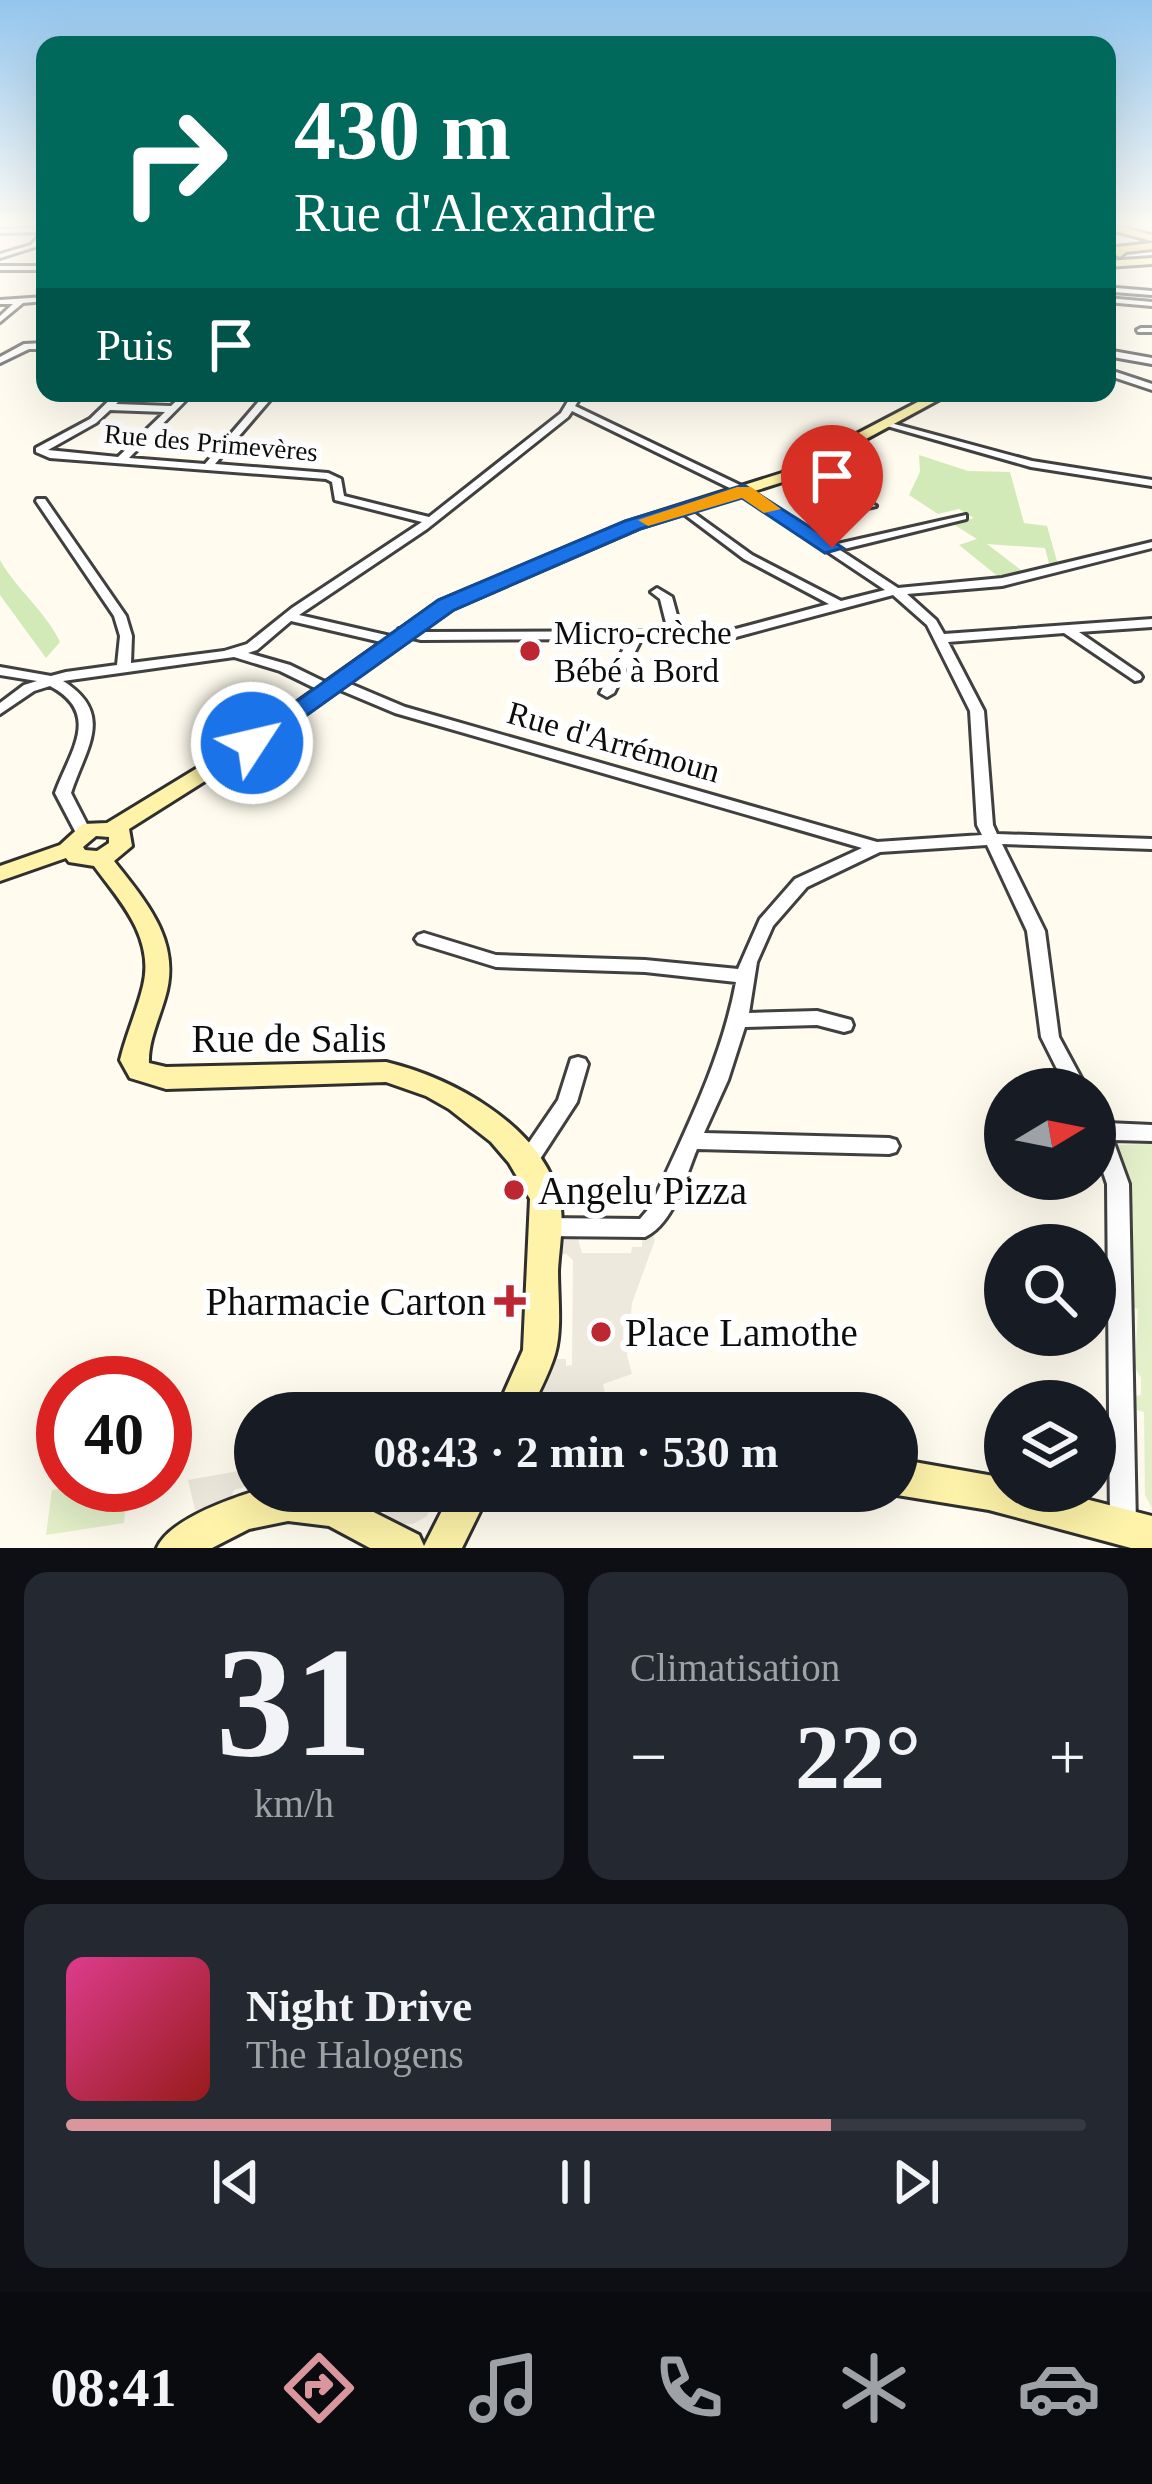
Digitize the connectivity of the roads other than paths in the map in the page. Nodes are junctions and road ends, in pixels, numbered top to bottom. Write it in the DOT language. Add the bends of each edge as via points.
graph roads {
  1 [pos="36,300"];
  2 [pos="20,301"];
  3 [pos="1116,301"];
  4 [pos="0,302"];
  5 [pos="1152,304"];
  6 [pos="0,320"];
  7 [pos="36,347"];
  8 [pos="1116,355"];
  9 [pos="0,360"];
  10 [pos="1152,361"];
  11 [pos="1116,376"];
  12 [pos="1152,388"];
  13 [pos="114,402"];
  14 [pos="179,402"];
  15 [pos="263,402"];
  16 [pos="575,402"];
  17 [pos="929,402"];
  18 [pos="109,407"];
  19 [pos="573,408"];
  20 [pos="170,409"];
  21 [pos="890,424"];
  22 [pos="122,459"];
  23 [pos="208,466"];
  24 [pos="800,470"];
  25 [pos="1152,483"];
  26 [pos="744,491"];
  27 [pos="41,501"];
  28 [pos="871,506"];
  29 [pos="684,509"];
  30 [pos="962,517"];
  31 [pos="431,521"];
  32 [pos="1152,545"];
  33 [pos="832,548"];
  34 [pos="657,592"];
  35 [pos="898,593"];
  36 [pos="841,605"];
  37 [pos="290,617"];
  38 [pos="1152,623"];
  39 [pos="1066,629"];
  40 [pos="399,636"];
  41 [pos="637,636"];
  42 [pos="676,636"];
  43 [pos="944,638"];
  44 [pos="235,653"];
  45 [pos="124,668"];
  46 [pos="0,671"];
  47 [pos="1136,676"];
  48 [pos="55,680"];
  49 [pos="333,686"];
  50 [pos="608,694"];
  51 [pos="0,710"];
  52 [pos="113,829"];
  53 [pos="990,839"];
  54 [pos="77,841"];
  55 [pos="1152,844"];
  56 [pos="877,847"];
  57 [pos="100,859"];
  58 [pos="0,874"];
  59 [pos="424,939"];
  60 [pos="744,976"];
  61 [pos="738,1020"];
  62 [pos="844,1024"];
  63 [pos="578,1064"];
  64 [pos="1066,1068"];
  65 [pos="1116,1127"];
  66 [pos="1152,1132"];
  67 [pos="690,1142"];
  68 [pos="889,1146"];
  69 [pos="533,1153"];
  70 [pos="1116,1178"];
  71 [pos="545,1227"];
  72 [pos="521,1392"];
  73 [pos="918,1480"];
  74 [pos="461,1512"];
  75 [pos="1138,1531"];
  76 [pos="176,1548"];
  77 [pos="406,1548"];
  78 [pos="442,1548"];
  1 -- 2 [label="street"];
  2 -- 4 [label="street"];
  2 -- 6 [label="street"];
  3 -- 5 [label="street"];
  7 -- 9 [label="street"];
  8 -- 10 [label="street"];
  11 -- 12 [label="street"];
  13 -- 18 [label="street"];
  14 -- 20 [label="street"];
  15 -- 23 [label="street"];
  16 -- 19 [label="street"];
  17 -- 21 [label="street"];
  18 -- 20 [label="street"];
  18 -- 22 [label="street, Rue des Primevères" via="40,450"];
  19 -- 26 [label="street"];
  19 -- 31 [label="street"];
  20 -- 22 [label="street"];
  21 -- 24 [label="street"];
  21 -- 25 [label="street" via="1021,462"];
  22 -- 23 [label="street, Rue des Primevères"];
  23 -- 31 [label="street, Rue des Primevères" via="328,476 339,498"];
  24 -- 26 [label="street"];
  24 -- 28 [label="street"];
  26 -- 29 [label="street"];
  26 -- 33 [label="street"];
  27 -- 45 [label="street" via="119,616"];
  29 -- 36 [label="street" via="748,556"];
  29 -- 40 [label="street" via="475,592"];
  30 -- 33 [label="street"];
  31 -- 37 [label="street"];
  32 -- 35 [label="street" via="1002,582"];
  33 -- 35 [label="street"];
  34 -- 42 [label="street" via="666,597"];
  35 -- 36 [label="street"];
  35 -- 43 [label="street"];
  36 -- 42 [label="street" via="732,634"];
  37 -- 40 [label="street"];
  37 -- 44 [label="street"];
  38 -- 39 [label="street"];
  39 -- 43 [label="street"];
  39 -- 47 [label="street"];
  40 -- 41 [label="street"];
  40 -- 49 [label="street"];
  41 -- 42 [label="street"];
  41 -- 50 [label="street"];
  43 -- 53 [label="street" via="976,711"];
  44 -- 45 [label="street"];
  44 -- 49 [label="street, Rue d'Arrémoun"];
  45 -- 48 [label="street"];
  46 -- 48 [label="street"];
  48 -- 51 [label="street"];
  48 -- 54 [label="street" via="71,689 86,723 63,793"];
  49 -- 52 [label="street"];
  49 -- 56 [label="street, Rue d'Arrémoun"];
  52 -- 54 [label="street"];
  52 -- 57 [label="street" via="122,846"];
  53 -- 55 [label="street"];
  53 -- 56 [label="street"];
  53 -- 64 [label="street" via="1036,931 1050,1036"];
  54 -- 57 [label="street" via="77,857"];
  54 -- 58 [label="street"];
  56 -- 60 [label="street" via="784,897"];
  57 -- 71 [label="street, Rue de Salis" via="157,948 158,978 134,1060 140,1071 166,1078 418,1078 460,1102 524,1160 544,1199"];
  59 -- 60 [label="street" via="496,961"];
  60 -- 61 [label="street"];
  61 -- 62 [label="street"];
  61 -- 67 [label="street"];
  63 -- 69 [label="street" via="567,1102"];
  65 -- 66 [label="street"];
  67 -- 68 [label="street"];
  67 -- 71 [label="street" via="645,1228"];
  70 -- 75 [label="street"];
  71 -- 72 [label="street, Rue de Salis" via="540,1351"];
  73 -- 75 [label="street"];
  74 -- 78 [label="street"];
  76 -- 77 [label="street" via="249,1510 302,1502"];
}
